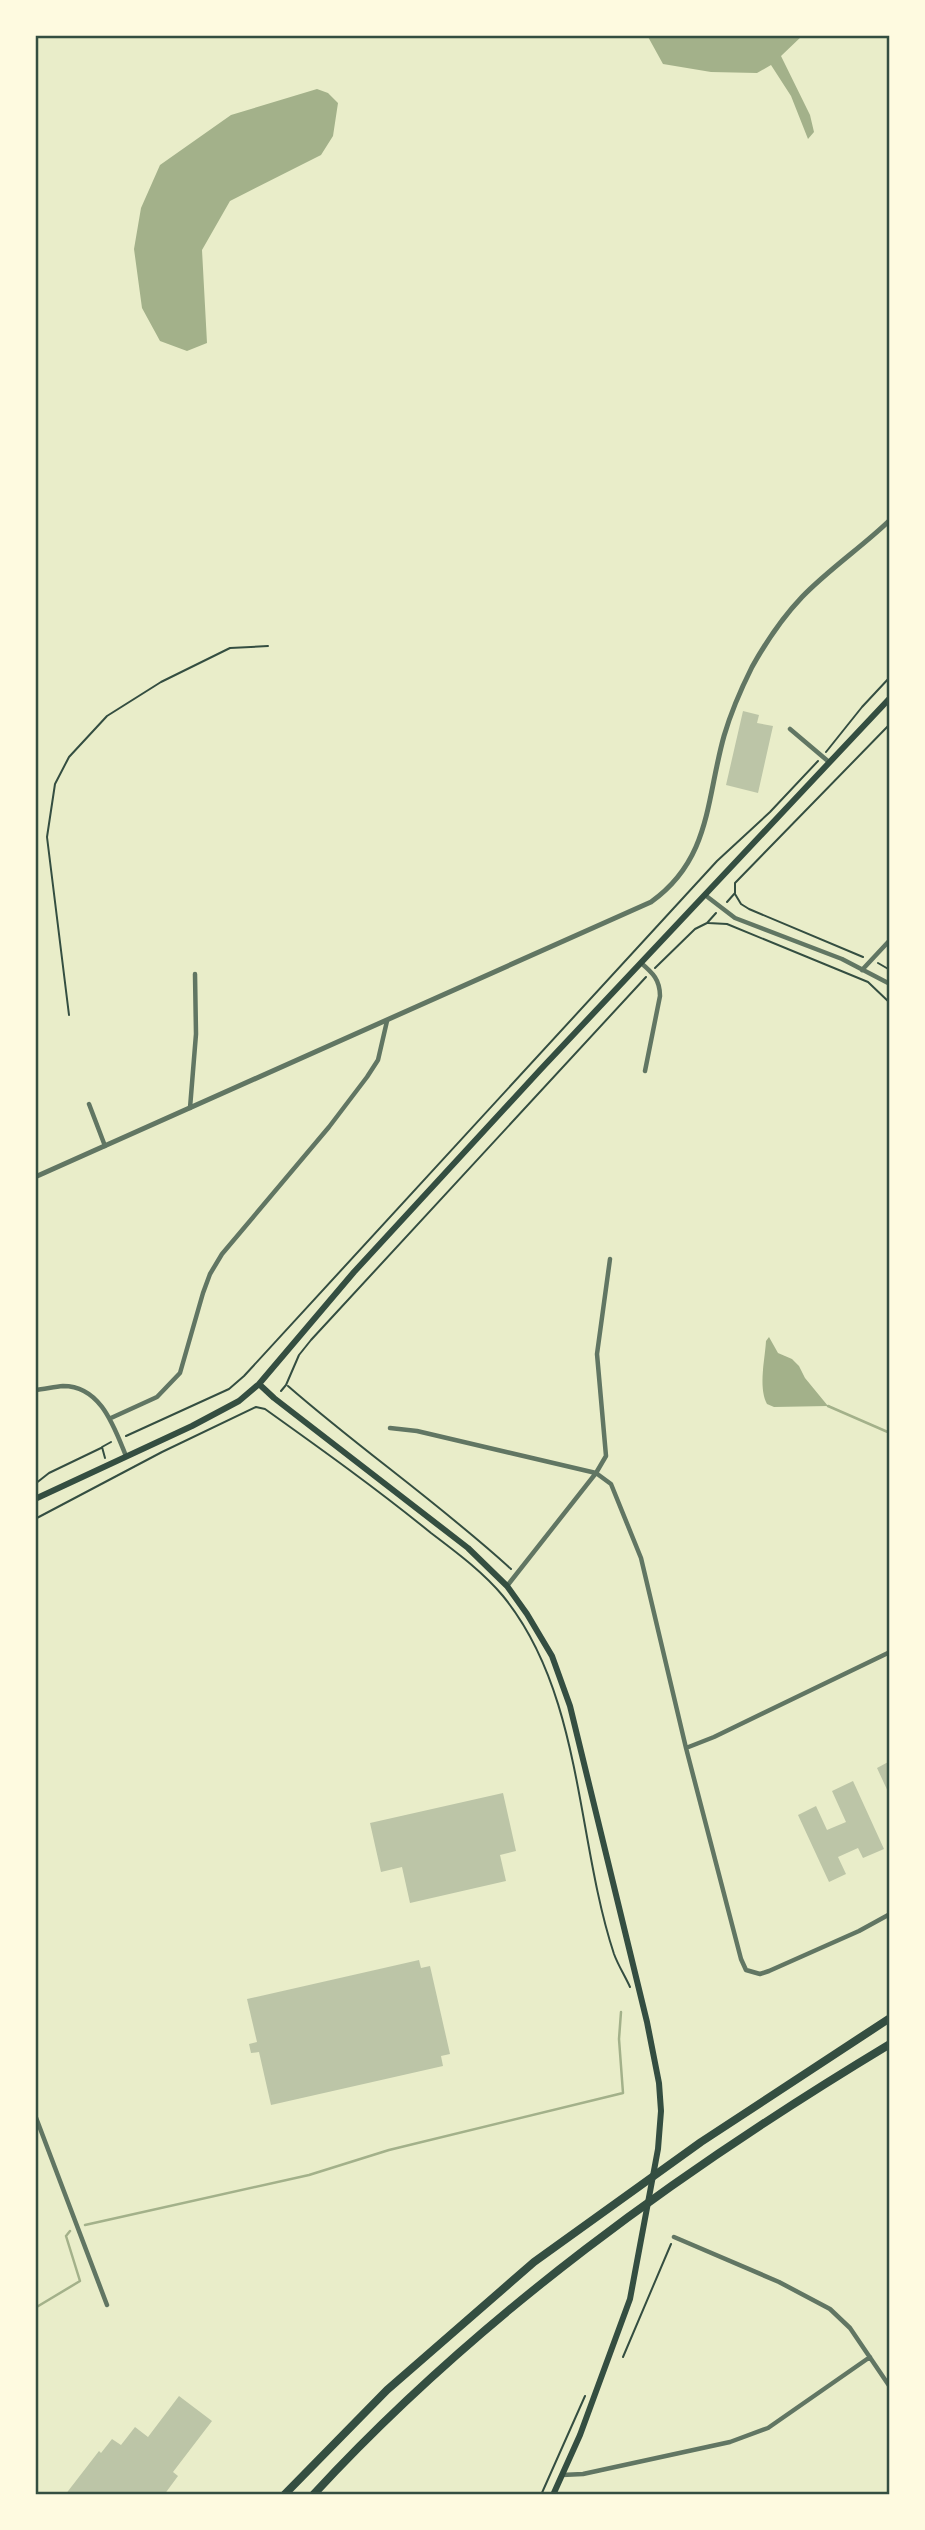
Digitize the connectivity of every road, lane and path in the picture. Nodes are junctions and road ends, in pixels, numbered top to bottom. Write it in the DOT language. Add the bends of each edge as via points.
graph roads {
  1 [pos="890,520"];
  2 [pos="268,646"];
  3 [pos="890,677"];
  4 [pos="890,698"];
  5 [pos="890,724"];
  6 [pos="790,729"];
  7 [pos="822,756"];
  8 [pos="829,763"];
  9 [pos="735,893"];
  10 [pos="705,895"];
  11 [pos="720,909"];
  12 [pos="707,923"];
  13 [pos="890,940"];
  14 [pos="872,960"];
  15 [pos="641,963"];
  16 [pos="862,970"];
  17 [pos="890,970"];
  18 [pos="651,972"];
  19 [pos="195,974"];
  20 [pos="890,985"];
  21 [pos="890,1003"];
  22 [pos="69,1015"];
  23 [pos="387,1021"];
  24 [pos="645,1071"];
  25 [pos="89,1104"];
  26 [pos="190,1108"];
  27 [pos="105,1147"];
  28 [pos="35,1177"];
  29 [pos="610,1259"];
  30 [pos="259,1384"];
  31 [pos="286,1385"];
  32 [pos="35,1390"];
  33 [pos="274,1398"];
  34 [pos="265,1409"];
  35 [pos="111,1418"];
  36 [pos="390,1428"];
  37 [pos="119,1439"];
  38 [pos="102,1447"];
  39 [pos="126,1456"];
  40 [pos="107,1465"];
  41 [pos="596,1473"];
  42 [pos="113,1479"];
  43 [pos="35,1484"];
  44 [pos="35,1499"];
  45 [pos="35,1519"];
  46 [pos="517,1574"];
  47 [pos="507,1586"];
  48 [pos="890,1652"];
  49 [pos="686,1748"];
  50 [pos="890,1913"];
  51 [pos="632,1994"];
  52 [pos="890,2018"];
  53 [pos="890,2044"];
  54 [pos="35,2115"];
  55 [pos="674,2237"];
  56 [pos="107,2305"];
  57 [pos="623,2357"];
  58 [pos="870,2357"];
  59 [pos="890,2386"];
  60 [pos="585,2396"];
  61 [pos="562,2475"];
  62 [pos="284,2495"];
  63 [pos="313,2495"];
  64 [pos="541,2495"];
  65 [pos="553,2495"];
  1 -- 23 [label="street" via="803,596 751,669 732,710 692,856 666,891 651,902"];
  2 -- 22 [label="path" via="230,648 161,682 107,716 69,757 55,784 47,837"];
  3 -- 7 [label="path"];
  4 -- 8 [label="main road"];
  5 -- 9 [label="path" via="735,883"];
  6 -- 7 [label="street"];
  7 -- 8 [label="street"];
  7 -- 37 [label="path" via="717,861 244,1376 229,1389"];
  8 -- 10 [label="main road"];
  9 -- 11 [label="path"];
  9 -- 14 [label="path" via="749,909"];
  10 -- 11 [label="street"];
  10 -- 15 [label="main road"];
  11 -- 12 [label="path"];
  11 -- 16 [label="street"];
  12 -- 18 [label="path"];
  12 -- 21 [label="path" via="727,924 867,982"];
  13 -- 14 [label="street"];
  14 -- 16 [label="street"];
  14 -- 17 [label="path"];
  15 -- 18 [label="street"];
  15 -- 30 [label="main road" via="354,1272"];
  16 -- 20 [label="street"];
  18 -- 24 [label="street" via="660,986 660,996"];
  18 -- 31 [label="path" via="311,1340"];
  19 -- 26 [label="street"];
  23 -- 26 [label="street"];
  23 -- 35 [label="street" via="378,1060 367,1077 210,1274 180,1373 157,1396"];
  25 -- 27 [label="street"];
  26 -- 27 [label="street"];
  27 -- 28 [label="street"];
  29 -- 41 [label="street" via="597,1354 606,1456"];
  30 -- 33 [label="main road"];
  30 -- 39 [label="main road" via="239,1401"];
  31 -- 33 [label="path"];
  31 -- 46 [label="path"];
  32 -- 35 [label="street" via="79,1389"];
  33 -- 34 [label="path"];
  33 -- 47 [label="main road" via="468,1548"];
  34 -- 42 [label="path" via="256,1406"];
  34 -- 51 [label="path" via="448,1546 502,1595 515,1613 546,1672 560,1717 614,1955"];
  35 -- 37 [label="street"];
  36 -- 41 [label="street"];
  37 -- 38 [label="path"];
  37 -- 39 [label="street"];
  38 -- 40 [label="path"];
  38 -- 43 [label="path"];
  39 -- 40 [label="main road"];
  40 -- 42 [label="path"];
  40 -- 44 [label="main road"];
  41 -- 46 [label="street"];
  41 -- 49 [label="street" via="611,1484 641,1558"];
  42 -- 45 [label="path"];
  46 -- 47 [label="street"];
  47 -- 61 [label="main road" via="552,1656 569,1706 652,2045 661,2112 630,2299"];
  48 -- 49 [label="street"];
  49 -- 50 [label="street" via="746,1970 769,1971"];
  52 -- 62 [label="highway" via="711,2135 534,2262 387,2390"];
  53 -- 63 [label="highway" via="792,2103 548,2279 412,2395"];
  54 -- 56 [label="street"];
  55 -- 57 [label="path"];
  55 -- 58 [label="street" via="830,2309"];
  58 -- 59 [label="street"];
  58 -- 61 [label="street" via="751,2435"];
  60 -- 64 [label="path"];
  61 -- 65 [label="main road"];
}
